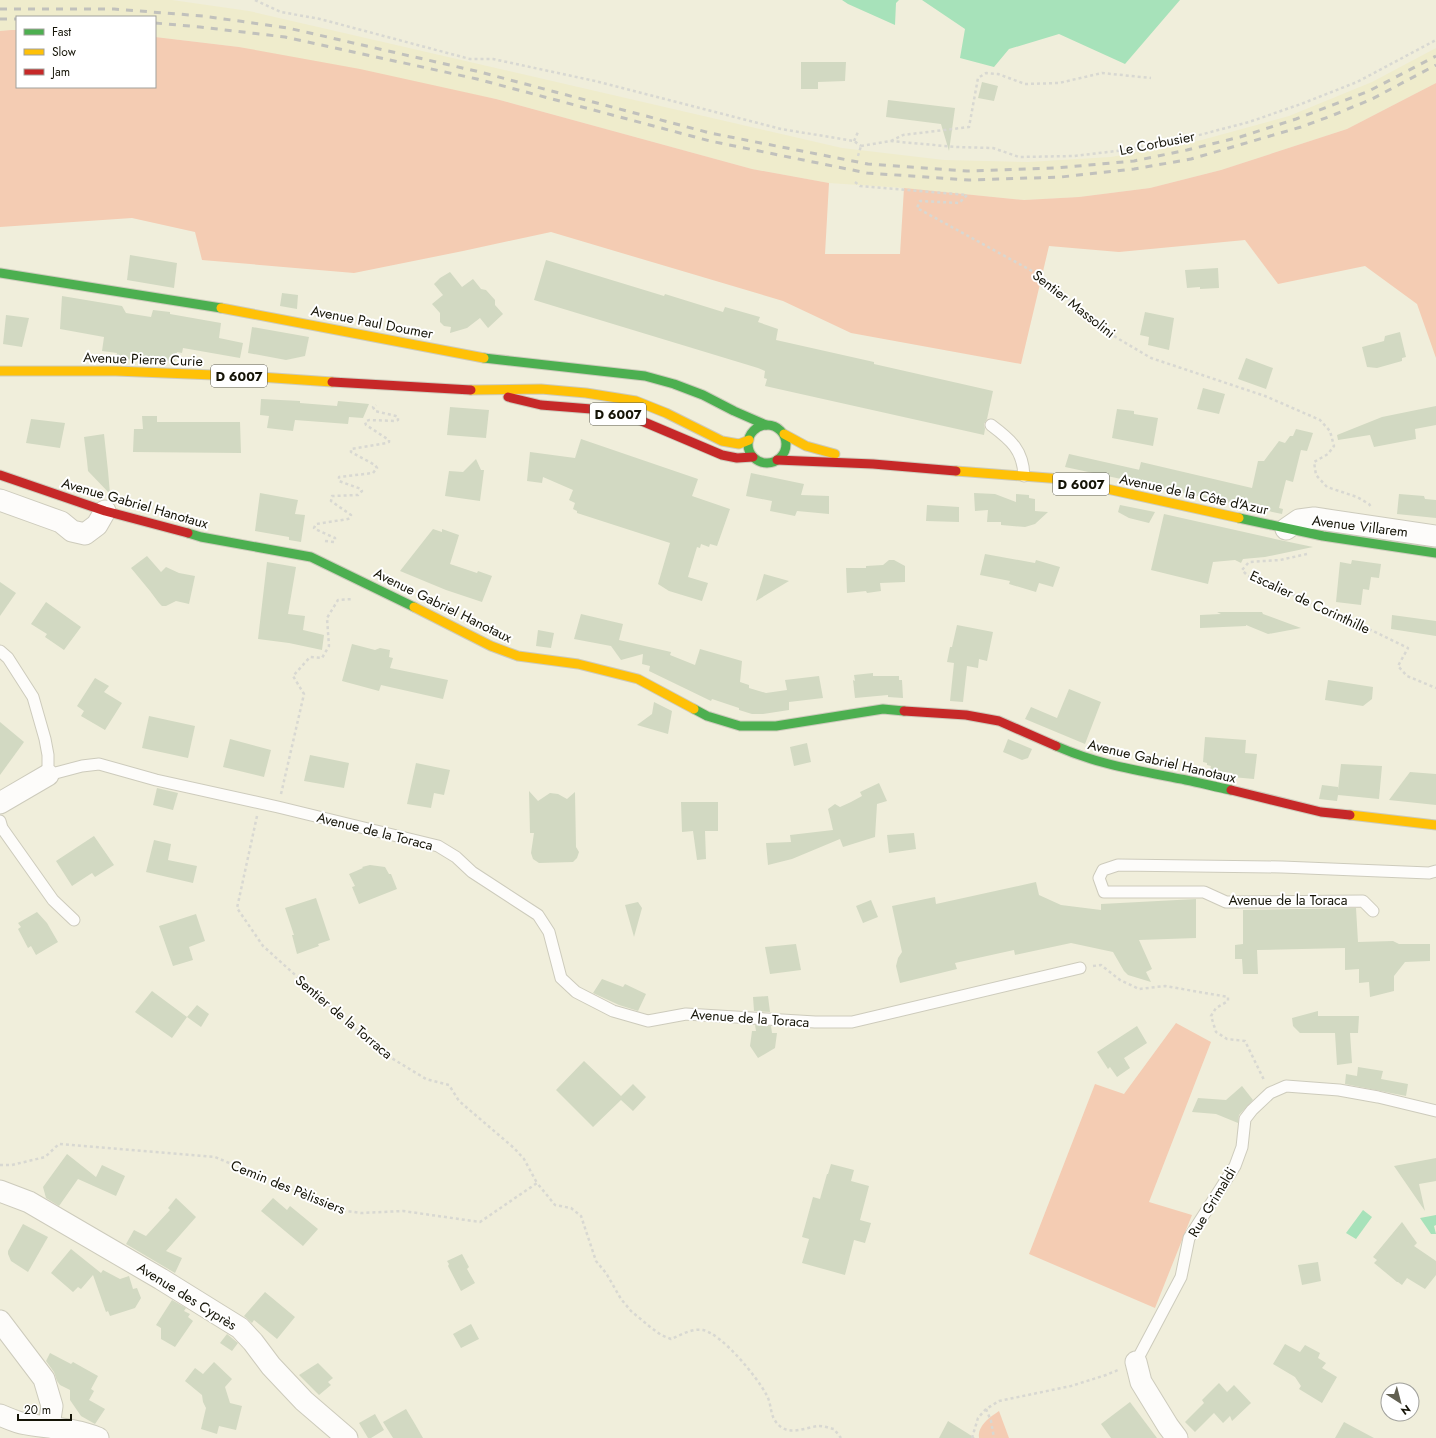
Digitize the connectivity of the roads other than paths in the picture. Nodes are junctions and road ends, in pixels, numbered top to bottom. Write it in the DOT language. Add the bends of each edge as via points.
graph roads {
  1 [pos="0,273"];
  2 [pos="0,371"];
  3 [pos="477,390"];
  4 [pos="734,411"];
  5 [pos="766,425"];
  6 [pos="991,425"];
  7 [pos="784,434"];
  8 [pos="750,437"];
  9 [pos="753,457"];
  10 [pos="776,460"];
  11 [pos="873,464"];
  12 [pos="0,475"];
  13 [pos="1024,476"];
  14 [pos="0,500"];
  15 [pos="105,511"];
  16 [pos="1286,529"];
  17 [pos="1436,536"];
  18 [pos="1436,553"];
  19 [pos="0,651"];
  20 [pos="48,775"];
  21 [pos="0,803"];
  22 [pos="0,821"];
  23 [pos="1436,825"];
  24 [pos="1436,870"];
  25 [pos="1373,911"];
  26 [pos="74,920"];
  27 [pos="1080,968"];
  28 [pos="1436,1111"];
  29 [pos="0,1191"];
  30 [pos="0,1321"];
  31 [pos="1136,1362"];
  32 [pos="0,1415"];
  33 [pos="49,1426"];
  34 [pos="98,1438"];
  35 [pos="347,1438"];
  36 [pos="1178,1438"];
  1 -- 4 [label="main road, Avenue Paul Doumer" via="241,310 485,358 645,376 703,395"];
  2 -- 3 [label="main road, Avenue Pierre Curie / D 6007" via="124,371"];
  3 -- 8 [label="main road, Avenue Pierre Curie / D 6007" via="541,389 636,401 722,441 739,444"];
  3 -- 9 [label="main road, Avenue Pierre Curie / D 6007" via="541,405 604,410 637,419 722,455 737,458"];
  4 -- 5 [label="main road, Avenue Paul Doumer"];
  4 -- 8 [label="main road, Avenue Paul Doumer"];
  5 -- 7 [label="main road" via="776,427"];
  5 -- 8 [label="main road" via="760,426"];
  6 -- 13 [label="lane" via="1004,435 1019,453"];
  7 -- 10 [label="main road" via="785,452"];
  7 -- 11 [label="main road, Avenue de la Côte d'Azur / D 6007" via="806,446"];
  8 -- 9 [label="main road" via="748,446"];
  9 -- 10 [label="main road" via="771,463"];
  10 -- 11 [label="main road, Avenue de la Côte d'Azur / D 6007"];
  11 -- 13 [label="main road, Avenue de la Côte d'Azur / D 6007"];
  12 -- 15 [label="main road, Avenue Gabriel Hanotaux"];
  13 -- 16 [label="main road, Avenue de la Côte d'Azur / D 6007" via="1062,480"];
  14 -- 15 [label="street" via="61,522 72,531 85,534 97,525"];
  15 -- 23 [label="main road, Avenue Gabriel Hanotaux" via="201,537 311,557 491,646 518,656 578,664 638,679 707,716 740,726 776,726 883,709 966,715 999,721 1072,753 1114,766 1188,780 1321,812"];
  16 -- 17 [label="street, Avenue Villarem" via="1299,520 1314,518"];
  16 -- 18 [label="main road, Avenue de la Côte d'Azur / D 6007"];
  19 -- 20 [label="lane" via="8,658 33,697 45,739"];
  20 -- 21 [label="street, Avenue de la Toraca"];
  20 -- 27 [label="lane, Avenue de la Toraca" via="99,764 156,780 438,846 456,857 472,872 538,915 549,932 561,978 576,992 613,1011 648,1021 686,1014 852,1022"];
  22 -- 26 [label="lane" via="2,828 53,900"];
  24 -- 25 [label="lane, Avenue de la Toraca" via="1429,873 1282,867 1118,865 1103,870 1100,878 1104,892 1204,892 1226,902 1363,901"];
  28 -- 31 [label="lane, Rue Grimaldi" via="1339,1090 1286,1086 1270,1093 1245,1119 1242,1147 1235,1166 1189,1238 1181,1277"];
  29 -- 35 [label="street, Avenue des Cyprès" via="29,1202 240,1328 270,1366 304,1401"];
  30 -- 33 [label="street" via="44,1379 52,1406"];
  31 -- 36 [label="street" via="1141,1382"];
  32 -- 33 [label="street" via="20,1422"];
  33 -- 34 [label="street"];
}
